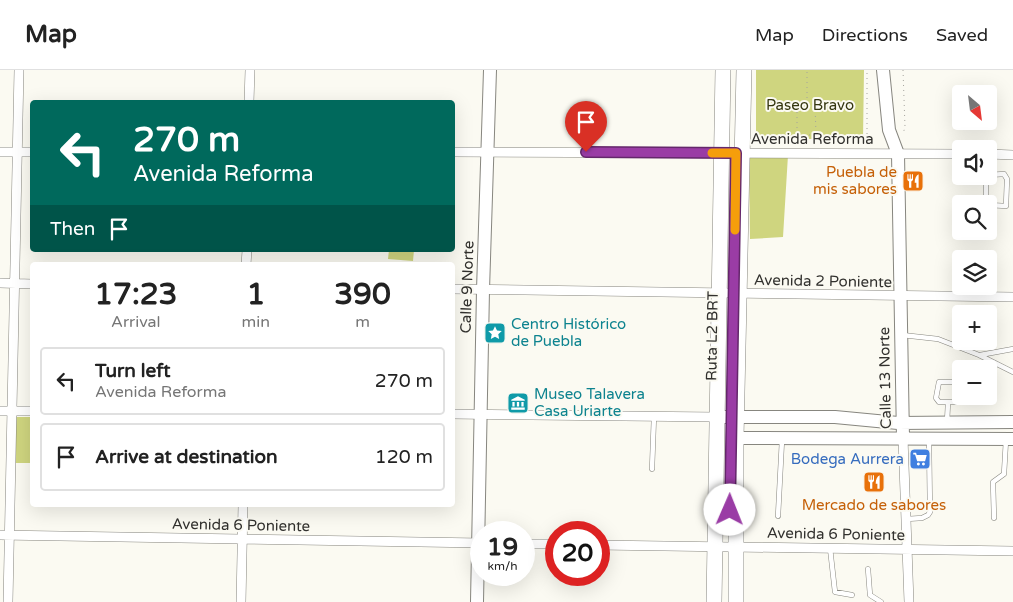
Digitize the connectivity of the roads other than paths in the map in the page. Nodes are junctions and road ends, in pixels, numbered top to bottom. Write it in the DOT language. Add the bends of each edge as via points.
graph roads {
  1 [pos="19,70"];
  2 [pos="250,70"];
  3 [pos="490,70"];
  4 [pos="724,70"];
  5 [pos="744,70"];
  6 [pos="883,70"];
  7 [pos="249,100"];
  8 [pos="0,152"];
  9 [pos="18,152"];
  10 [pos="30,152"];
  11 [pos="455,152"];
  12 [pos="488,152"];
  13 [pos="732,153"];
  14 [pos="898,154"];
  15 [pos="952,154"];
  16 [pos="997,154"];
  17 [pos="1013,155"];
  18 [pos="997,175"];
  19 [pos="997,205"];
  20 [pos="735,209"];
  21 [pos="0,283"];
  22 [pos="15,284"];
  23 [pos="30,284"];
  24 [pos="455,289"];
  25 [pos="483,290"];
  26 [pos="728,293"];
  27 [pos="900,295"];
  28 [pos="1013,297"];
  29 [pos="725,313"];
  30 [pos="900,335"];
  31 [pos="1013,349"];
  32 [pos="979,355"];
  33 [pos="1013,372"];
  34 [pos="952,382"];
  35 [pos="948,403"];
  36 [pos="952,403"];
  37 [pos="0,411"];
  38 [pos="13,411"];
  39 [pos="30,411"];
  40 [pos="455,414"];
  41 [pos="480,414"];
  42 [pos="654,416"];
  43 [pos="727,417"];
  44 [pos="805,417"];
  45 [pos="902,422"];
  46 [pos="948,422"];
  47 [pos="1013,422"];
  48 [pos="736,438"];
  49 [pos="782,438"];
  50 [pos="903,438"];
  51 [pos="929,439"];
  52 [pos="1009,439"];
  53 [pos="652,469"];
  54 [pos="243,507"];
  55 [pos="730,507"];
  56 [pos="778,516"];
  57 [pos="994,518"];
  58 [pos="906,519"];
  59 [pos="480,521"];
  60 [pos="0,535"];
  61 [pos="10,535"];
  62 [pos="242,538"];
  63 [pos="470,543"];
  64 [pos="610,545"];
  65 [pos="727,547"];
  66 [pos="830,548"];
  67 [pos="907,549"];
  68 [pos="1013,550"];
  69 [pos="868,569"];
  70 [pos="478,586"];
  71 [pos="852,595"];
  72 [pos="8,602"];
  73 [pos="241,602"];
  74 [pos="477,602"];
  75 [pos="714,602"];
  76 [pos="718,602"];
  77 [pos="736,602"];
  78 [pos="881,602"];
  79 [pos="909,602"];
  1 -- 9 [label="street"];
  2 -- 7 [label="street"];
  3 -- 12 [label="main road, Calle 9 Norte"];
  4 -- 13 [label="main road"];
  5 -- 13 [label="main road"];
  6 -- 14 [label="main road, Calle 13 Norte" via="889,130"];
  8 -- 9 [label="street"];
  9 -- 10 [label="street"];
  9 -- 22 [label="street"];
  11 -- 12 [label="street, Avenida Reforma"];
  12 -- 13 [label="street, Avenida Reforma"];
  12 -- 25 [label="main road, Calle 9 Norte"];
  13 -- 14 [label="street, Avenida Reforma"];
  13 -- 26 [label="main road"];
  14 -- 15 [label="street, Avenida Reforma"];
  14 -- 27 [label="main road, Calle 13 Norte"];
  16 -- 17 [label="street"];
  18 -- 19 [label="lane" via="1007,176 1007,187 1006,206"];
  20 -- 26 [label="lane, Ruta L2 BRT"];
  21 -- 22 [label="street"];
  22 -- 23 [label="street"];
  22 -- 38 [label="street"];
  24 -- 25 [label="street, Avenida 2 Poniente"];
  25 -- 26 [label="street, Avenida 2 Poniente"];
  25 -- 41 [label="main road, Calle 9 Norte"];
  26 -- 27 [label="street, Avenida 2 Poniente"];
  26 -- 43 [label="main road"];
  27 -- 28 [label="street, Avenida 2 Poniente"];
  27 -- 30 [label="main road, Calle 13 Norte"];
  29 -- 43 [label="lane, Ruta L2 BRT"];
  30 -- 32 [label="lane" via="938,338"];
  30 -- 45 [label="main road, Calle 13 Norte"];
  31 -- 32 [label="lane"];
  32 -- 33 [label="lane"];
  34 -- 35 [label="lane" via="938,384 938,401"];
  35 -- 36 [label="lane"];
  35 -- 46 [label="lane"];
  37 -- 38 [label="street"];
  38 -- 39 [label="street"];
  38 -- 61 [label="street"];
  40 -- 41 [label="street"];
  41 -- 42 [label="street"];
  41 -- 59 [label="main road, Calle 9 Norte"];
  42 -- 43 [label="street"];
  42 -- 53 [label="lane"];
  43 -- 44 [label="main road"];
  43 -- 48 [label="main road"];
  43 -- 55 [label="lane, Ruta L2 BRT"];
  43 -- 65 [label="main road"];
  44 -- 45 [label="main road"];
  44 -- 49 [label="main road" via="786,425"];
  45 -- 46 [label="main road"];
  45 -- 50 [label="main road, Calle 13 Norte"];
  46 -- 47 [label="main road"];
  48 -- 49 [label="main road"];
  48 -- 65 [label="main road"];
  49 -- 50 [label="main road"];
  49 -- 56 [label="lane"];
  50 -- 51 [label="main road"];
  50 -- 58 [label="street, Calle 13 Norte"];
  51 -- 52 [label="main road"];
  51 -- 58 [label="lane" via="930,512 922,518"];
  52 -- 57 [label="lane" via="1004,474 993,482"];
  54 -- 62 [label="street"];
  58 -- 67 [label="street, Calle 13 Norte"];
  60 -- 61 [label="street, Avenida 6 Poniente"];
  61 -- 62 [label="street, Avenida 6 Poniente"];
  61 -- 72 [label="street"];
  62 -- 63 [label="street, Avenida 6 Poniente"];
  62 -- 73 [label="street"];
  64 -- 65 [label="street, Avenida 6 Poniente"];
  65 -- 66 [label="street, Avenida 6 Poniente"];
  65 -- 75 [label="main road"];
  65 -- 76 [label="lane"];
  65 -- 77 [label="main road"];
  66 -- 67 [label="street, Avenida 6 Poniente"];
  66 -- 71 [label="lane" via="835,592"];
  67 -- 68 [label="street, Avenida 6 Poniente"];
  67 -- 79 [label="street, Calle 13 Norte"];
  69 -- 78 [label="lane" via="870,595"];
  70 -- 74 [label="main road, Calle 9 Norte"];
}
